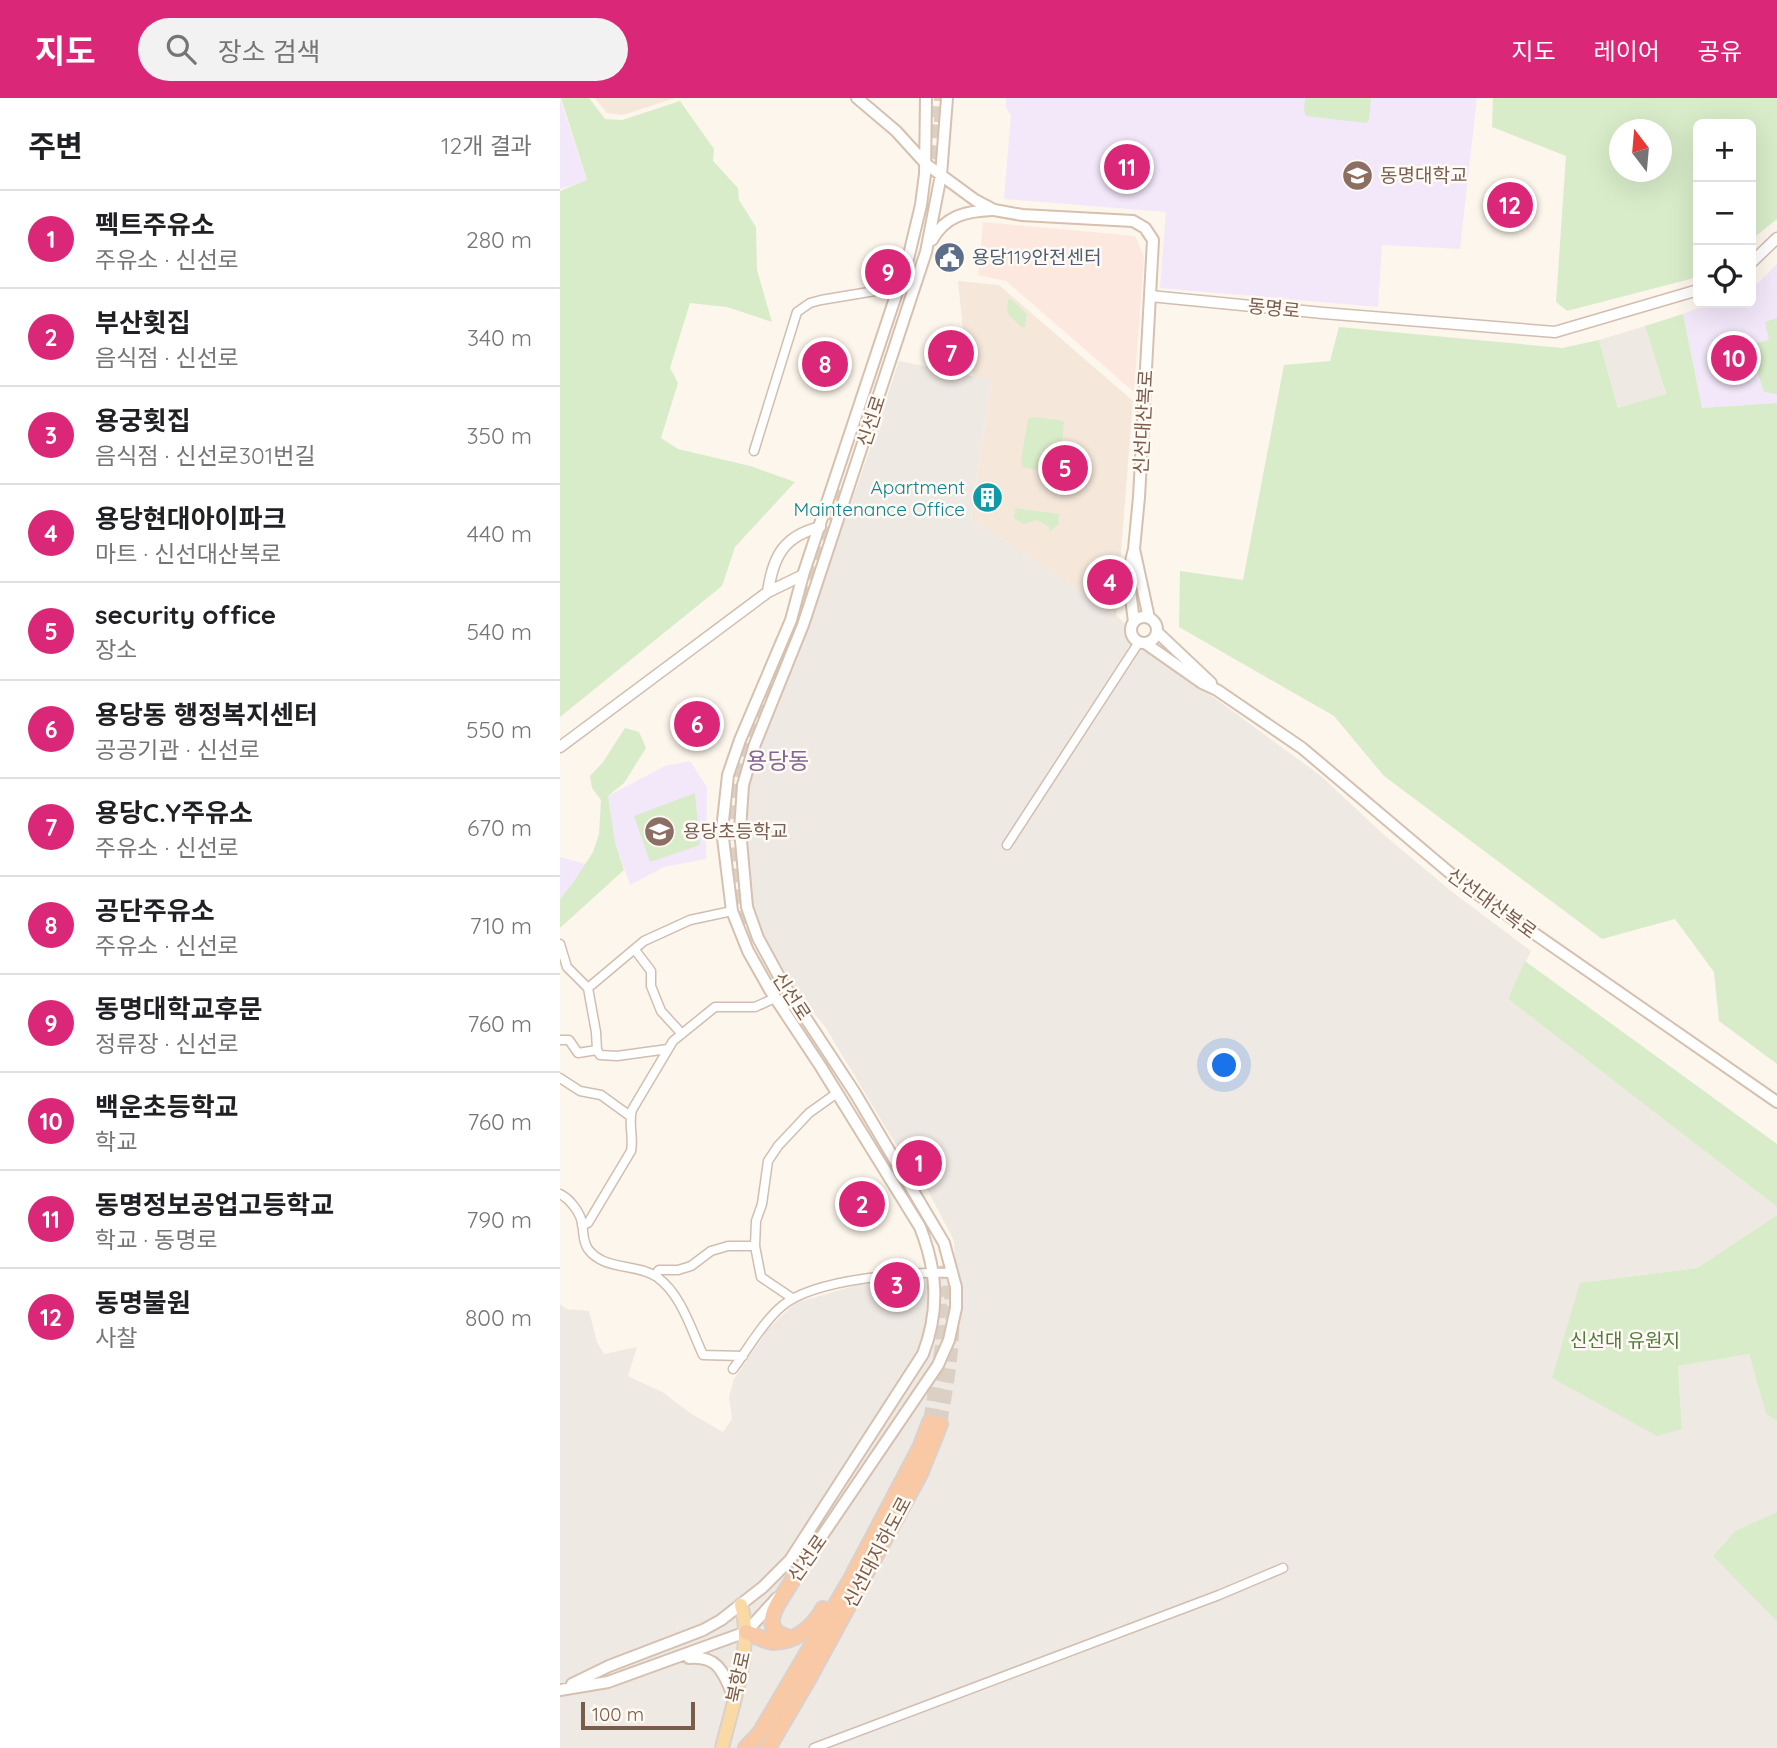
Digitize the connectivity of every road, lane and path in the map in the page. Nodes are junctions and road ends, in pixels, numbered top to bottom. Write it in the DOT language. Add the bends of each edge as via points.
graph roads {
  1 [pos="857,98"];
  2 [pos="926,98"];
  3 [pos="947,98"];
  4 [pos="926,164"];
  5 [pos="941,175"];
  6 [pos="994,210"];
  7 [pos="1777,238"];
  8 [pos="926,252"];
  9 [pos="1756,258"];
  10 [pos="899,287"];
  11 [pos="1693,291"];
  12 [pos="1150,296"];
  13 [pos="754,451"];
  14 [pos="820,527"];
  15 [pos="1134,549"];
  16 [pos="803,575"];
  17 [pos="768,592"];
  18 [pos="1149,618"];
  19 [pos="1134,622"];
  20 [pos="1157,632"];
  21 [pos="1142,642"];
  22 [pos="1217,691"];
  23 [pos="560,747"];
  24 [pos="1007,845"];
  25 [pos="732,911"];
  26 [pos="754,929"];
  27 [pos="741,935"];
  28 [pos="560,944"];
  29 [pos="635,950"];
  30 [pos="589,988"];
  31 [pos="775,998"];
  32 [pos="682,1034"];
  33 [pos="560,1040"];
  34 [pos="668,1049"];
  35 [pos="597,1050"];
  36 [pos="560,1078"];
  37 [pos="837,1093"];
  38 [pos="1777,1102"];
  39 [pos="630,1116"];
  40 [pos="560,1194"];
  41 [pos="582,1225"];
  42 [pos="755,1246"];
  43 [pos="933,1273"];
  44 [pos="953,1273"];
  45 [pos="655,1275"];
  46 [pos="792,1298"];
  47 [pos="743,1356"];
  48 [pos="733,1369"];
  49 [pos="892,1502"];
  50 [pos="1283,1568"];
  51 [pos="792,1581"];
  52 [pos="741,1605"];
  53 [pos="746,1632"];
  54 [pos="791,1638"];
  55 [pos="676,1659"];
  56 [pos="804,1674"];
  57 [pos="734,1698"];
  58 [pos="722,1748"];
  59 [pos="746,1748"];
  60 [pos="768,1748"];
  61 [pos="814,1748"];
  1 -- 4 [label="main road"];
  2 -- 4 [label="main road, 신선로"];
  3 -- 5 [label="main road, 신선로"];
  4 -- 5 [label="main road"];
  4 -- 10 [label="main road, 신선로" via="921,205"];
  5 -- 6 [label="main road"];
  5 -- 8 [label="main road, 신선로"];
  6 -- 8 [label="main road" via="955,216 936,233"];
  6 -- 12 [label="main road" via="1133,221 1153,240"];
  7 -- 9 [label="street"];
  8 -- 26 [label="main road, 신선로" via="803,625 743,785 742,858"];
  10 -- 13 [label="street" via="821,300 797,313"];
  10 -- 14 [label="main road, 신선로"];
  11 -- 12 [label="street, 동명로" via="1555,332"];
  12 -- 15 [label="main road, 신선대산복로"];
  14 -- 16 [label="main road, 신선로"];
  14 -- 17 [label="street" via="789,540 774,564"];
  15 -- 18 [label="main road, 신선대산복로"];
  15 -- 19 [label="main road, 신선대산복로" via="1128,574"];
  16 -- 17 [label="street"];
  16 -- 25 [label="main road, 신선로" via="791,620 728,775 722,830"];
  17 -- 23 [label="street"];
  18 -- 19 [label="main road"];
  18 -- 20 [label="main road, 신선대산복로"];
  19 -- 21 [label="main road, 신선대산복로" via="1132,634"];
  20 -- 21 [label="main road" via="1151,641"];
  20 -- 22 [label="main road, 신선대산복로"];
  21 -- 22 [label="main road, 신선대산복로"];
  21 -- 24 [label="street"];
  22 -- 38 [label="main road, 신선대산복로" via="1302,748 1463,884"];
  25 -- 27 [label="main road, 신선로"];
  25 -- 29 [label="street" via="690,920 644,941"];
  26 -- 27 [label="main road"];
  26 -- 44 [label="main road, 신선로" via="782,982 941,1234"];
  27 -- 31 [label="main road, 신선로"];
  28 -- 30 [label="street" via="567,967"];
  29 -- 30 [label="street"];
  29 -- 32 [label="street" via="651,971 661,1011"];
  30 -- 35 [label="street"];
  31 -- 32 [label="street" via="755,1007 715,1007"];
  31 -- 37 [label="main road, 신선로"];
  32 -- 34 [label="street"];
  33 -- 35 [label="street" via="569,1040 578,1053"];
  34 -- 35 [label="street" via="617,1056 600,1055"];
  34 -- 39 [label="street"];
  36 -- 39 [label="street" via="580,1091 601,1095"];
  37 -- 42 [label="street" via="809,1113 768,1161"];
  37 -- 43 [label="main road, 신선로" via="920,1227 932,1256"];
  39 -- 41 [label="street" via="631,1151 588,1223"];
  40 -- 41 [label="street" via="569,1198"];
  41 -- 45 [label="street" via="589,1250 603,1261"];
  42 -- 45 [label="street" via="728,1246 678,1270 659,1270"];
  42 -- 46 [label="street" via="761,1278"];
  43 -- 44 [label="street"];
  43 -- 46 [label="street" via="863,1278"];
  43 -- 52 [label="main road, 신선로" via="931,1331 923,1354 790,1560"];
  44 -- 51 [label="main road, 신선로" via="956,1308 938,1365"];
  45 -- 47 [label="street" via="674,1293 703,1355"];
  46 -- 47 [label="street"];
  47 -- 48 [label="street"];
  49 -- 54 [label="highway" via="817,1620"];
  49 -- 56 [label="highway, 신선대지하도로"];
  49 -- 56 [label="highway, 신선대지하도로" via="935,1423 920,1474"];
  50 -- 61 [label="street"];
  51 -- 53 [label="main road, 신선로"];
  51 -- 54 [label="highway" via="771,1620 779,1635"];
  52 -- 53 [label="main road, 북항로"];
  52 -- 55 [label="main road, 신선로" via="703,1630 560,1690 608,1682"];
  53 -- 54 [label="highway" via="772,1642"];
  53 -- 55 [label="main road, 신선로"];
  53 -- 57 [label="main road, 북항로"];
  55 -- 57 [label="main road" via="711,1660"];
  56 -- 59 [label="highway"];
  56 -- 60 [label="highway"];
  57 -- 58 [label="main road, 북항로"];
}
